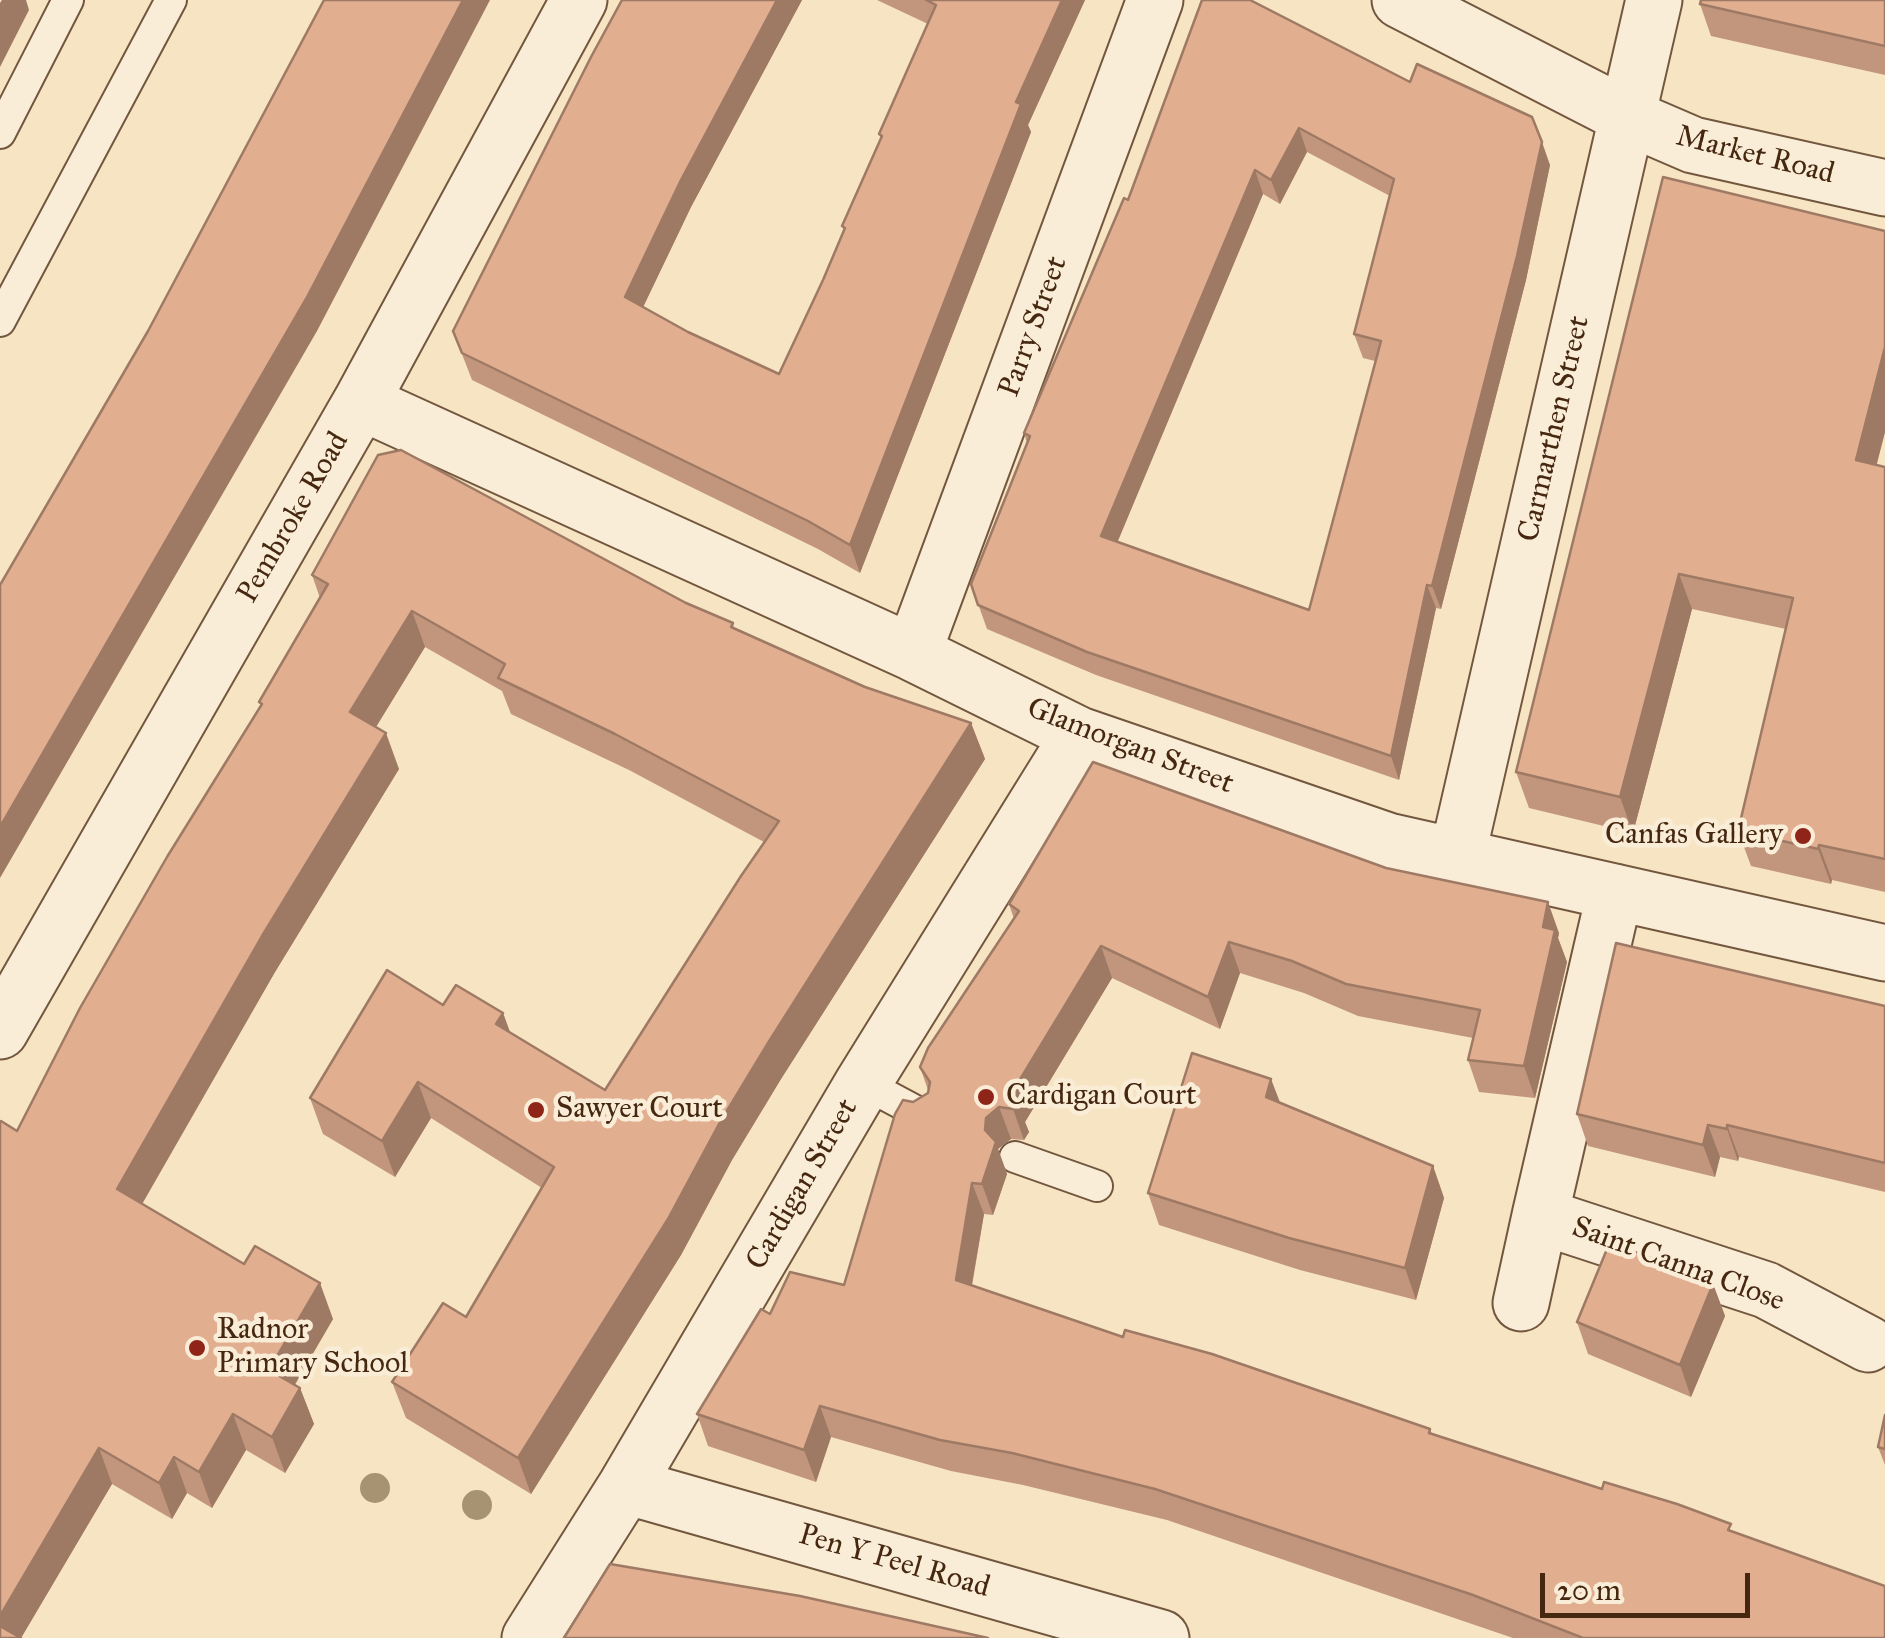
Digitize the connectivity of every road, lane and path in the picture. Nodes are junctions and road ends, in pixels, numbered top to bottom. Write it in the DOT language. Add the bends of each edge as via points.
graph roads {
  1 [pos="68,0"];
  2 [pos="171,0"];
  3 [pos="579,0"];
  4 [pos="1155,0"];
  5 [pos="1400,0"];
  6 [pos="1654,0"];
  7 [pos="1628,117"];
  8 [pos="0,133"];
  9 [pos="1885,188"];
  10 [pos="0,321"];
  11 [pos="361,402"];
  12 [pos="913,653"];
  13 [pos="1079,734"];
  14 [pos="1456,857"];
  15 [pos="1616,892"];
  16 [pos="1885,953"];
  17 [pos="0,1030"];
  18 [pos="864,1082"];
  19 [pos="923,1115"];
  20 [pos="1015,1157"];
  21 [pos="1097,1186"];
  22 [pos="1540,1216"];
  23 [pos="1521,1303"];
  24 [pos="1868,1344"];
  25 [pos="626,1486"];
  26 [pos="530,1638"];
  27 [pos="1161,1638"];
  1 -- 8 [label="lane"];
  2 -- 10 [label="lane"];
  3 -- 11 [label="street, Pembroke Road"];
  4 -- 12 [label="street, Parry Street"];
  5 -- 7 [label="street, Market Road"];
  6 -- 7 [label="street, Carmarthen Street"];
  7 -- 9 [label="street, Market Road" via="1693,146"];
  7 -- 14 [label="street, Carmarthen Street"];
  11 -- 12 [label="street, Glamorgan Street"];
  11 -- 17 [label="street, Pembroke Road"];
  12 -- 13 [label="street, Glamorgan Street"];
  13 -- 14 [label="street, Glamorgan Street" via="1388,841"];
  13 -- 18 [label="street, Cardigan Street"];
  14 -- 15 [label="street, Glamorgan Street"];
  15 -- 16 [label="street, Glamorgan Street"];
  15 -- 22 [label="street, Saint Canna Close"];
  18 -- 19 [label="lane"];
  18 -- 25 [label="street, Cardigan Street"];
  20 -- 21 [label="lane"];
  22 -- 23 [label="street, Saint Canna Close"];
  22 -- 24 [label="street, Saint Canna Close" via="1766,1290"];
  25 -- 26 [label="street, Cardigan Street"];
  25 -- 27 [label="street, Pen Y Peel Road"];
}
